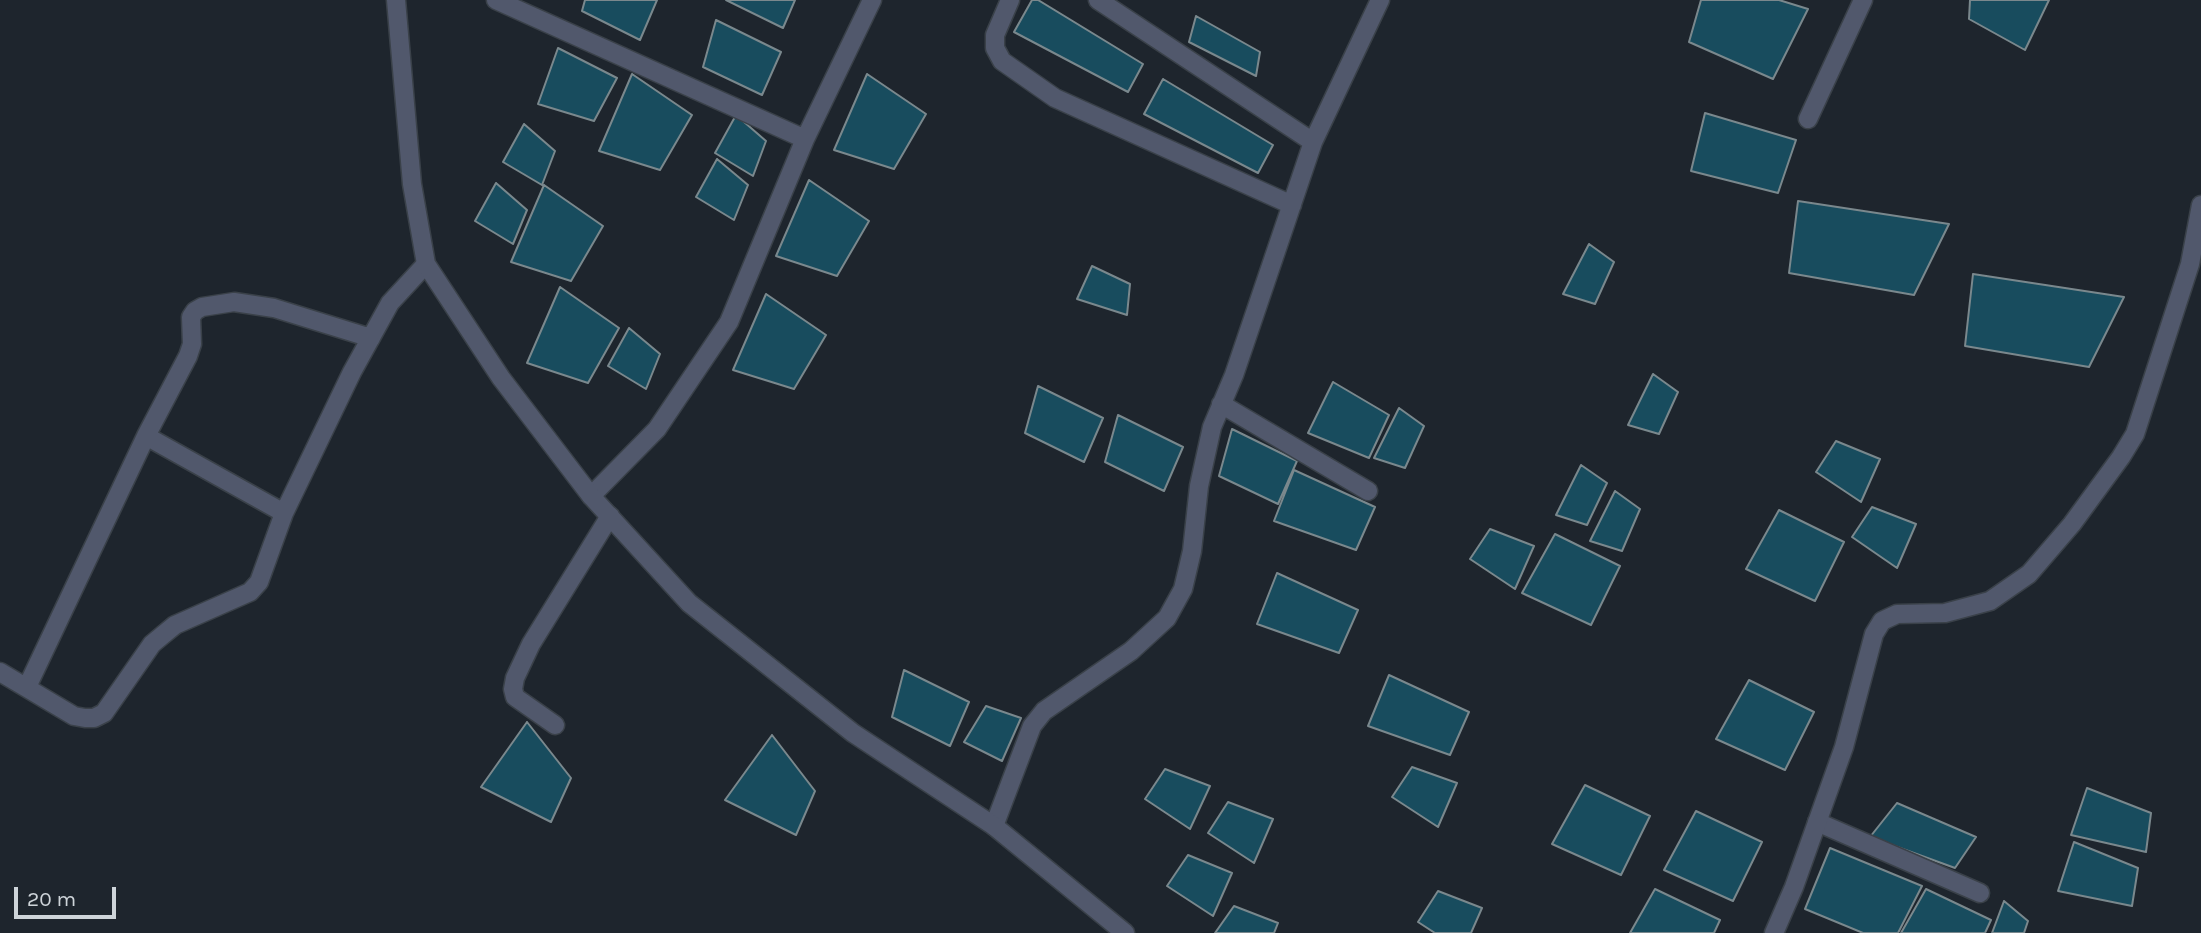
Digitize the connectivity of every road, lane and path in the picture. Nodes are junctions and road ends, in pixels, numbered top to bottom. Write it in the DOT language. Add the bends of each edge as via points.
graph roads {
  1 [pos="396,0"];
  2 [pos="496,0"];
  3 [pos="872,0"];
  4 [pos="1010,0"];
  5 [pos="1098,0"];
  6 [pos="1380,0"];
  7 [pos="1863,0"];
  8 [pos="1808,119"];
  9 [pos="805,139"];
  10 [pos="1313,142"];
  11 [pos="1292,205"];
  12 [pos="2201,205"];
  13 [pos="426,264"];
  14 [pos="371,338"];
  15 [pos="1222,404"];
  16 [pos="146,436"];
  17 [pos="1368,491"];
  18 [pos="591,496"];
  19 [pos="284,513"];
  20 [pos="610,516"];
  21 [pos="0,672"];
  22 [pos="27,687"];
  23 [pos="555,725"];
  24 [pos="1817,822"];
  25 [pos="994,827"];
  26 [pos="1980,893"];
  27 [pos="1125,933"];
  28 [pos="1774,933"];
  1 -- 13 [label="street" via="412,184"];
  2 -- 9 [label="street"];
  3 -- 9 [label="street"];
  4 -- 11 [label="street" via="995,35 1002,61 1055,98"];
  5 -- 10 [label="street"];
  6 -- 10 [label="street"];
  7 -- 8 [label="street"];
  9 -- 18 [label="street" via="729,322 657,429"];
  10 -- 11 [label="street"];
  11 -- 15 [label="street"];
  12 -- 24 [label="street" via="2190,264 2135,434 2122,457 2029,574 1990,601 1945,613 1897,614 1882,621 1874,634 1844,747"];
  13 -- 14 [label="street" via="390,303"];
  13 -- 18 [label="street" via="501,378"];
  14 -- 16 [label="street" via="274,308 234,302 202,307 191,317 188,356"];
  14 -- 19 [label="street"];
  15 -- 17 [label="street"];
  15 -- 25 [label="street" via="1199,486 1183,589 1167,618 1044,711 1032,726"];
  16 -- 19 [label="street"];
  16 -- 22 [label="street"];
  18 -- 20 [label="street"];
  19 -- 22 [label="street" via="259,582 240,598 163,634 104,713 94,718 74,716"];
  20 -- 23 [label="street" via="515,678 515,697"];
  20 -- 25 [label="street" via="689,603 853,733"];
  21 -- 22 [label="street"];
  24 -- 26 [label="street"];
  24 -- 28 [label="street"];
  25 -- 27 [label="street"];
}
